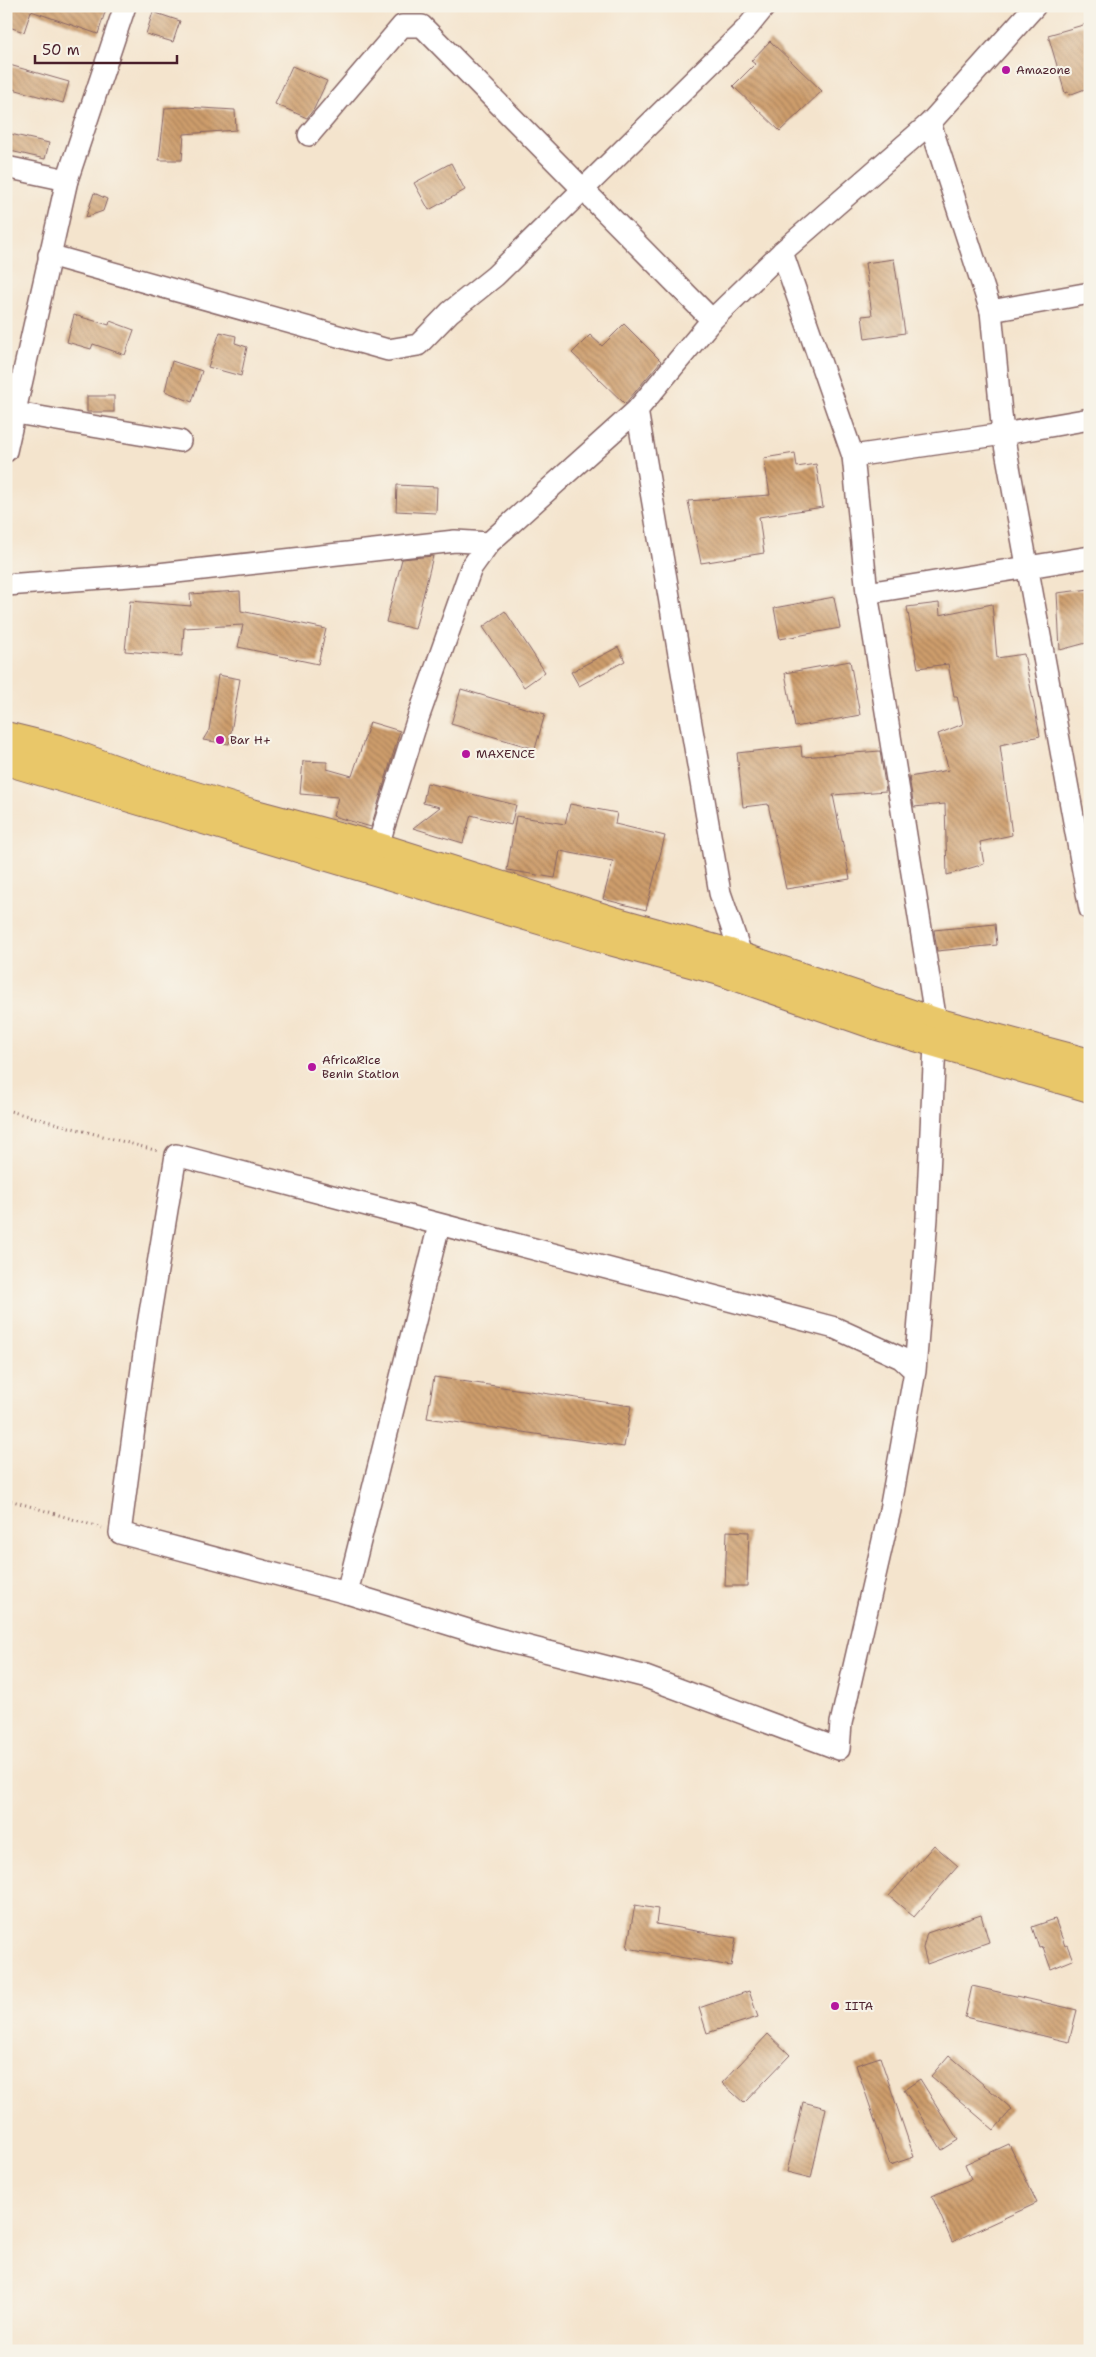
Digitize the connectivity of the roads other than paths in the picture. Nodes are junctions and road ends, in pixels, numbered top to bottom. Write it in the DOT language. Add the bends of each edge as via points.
graph roads {
  1 [pos="125,6"];
  2 [pos="766,6"];
  3 [pos="1035,6"];
  4 [pos="930,123"];
  5 [pos="309,135"];
  6 [pos="6,167"];
  7 [pos="67,180"];
  8 [pos="583,190"];
  9 [pos="782,252"];
  10 [pos="49,255"];
  11 [pos="1090,294"];
  12 [pos="991,311"];
  13 [pos="712,320"];
  14 [pos="637,410"];
  15 [pos="16,412"];
  16 [pos="1090,419"];
  17 [pos="1003,434"];
  18 [pos="180,441"];
  19 [pos="6,452"];
  20 [pos="853,456"];
  21 [pos="489,542"];
  22 [pos="1090,557"];
  23 [pos="1027,567"];
  24 [pos="6,585"];
  25 [pos="867,593"];
  26 [pos="6,736"];
  27 [pos="6,762"];
  28 [pos="374,859"];
  29 [pos="1090,910"];
  30 [pos="738,967"];
  31 [pos="936,1032"];
  32 [pos="1085,1069"];
  33 [pos="439,1225"];
  34 [pos="915,1371"];
  35 [pos="347,1594"];
  1 -- 7 [label="street"];
  2 -- 8 [label="street"];
  3 -- 4 [label="street"];
  4 -- 9 [label="street"];
  4 -- 12 [label="street"];
  5 -- 8 [label="street" via="402,26 422,26"];
  6 -- 7 [label="street"];
  7 -- 10 [label="street"];
  8 -- 10 [label="street" via="418,345 388,350"];
  8 -- 13 [label="street"];
  9 -- 13 [label="street"];
  9 -- 20 [label="street"];
  10 -- 15 [label="street"];
  11 -- 12 [label="street"];
  12 -- 17 [label="street"];
  13 -- 14 [label="street"];
  14 -- 21 [label="street"];
  14 -- 30 [label="street" via="720,893"];
  15 -- 18 [label="street"];
  15 -- 19 [label="street"];
  16 -- 17 [label="street"];
  17 -- 20 [label="street"];
  17 -- 23 [label="street"];
  20 -- 25 [label="street"];
  21 -- 24 [label="street" via="455,541 158,574"];
  21 -- 28 [label="street" via="471,568 417,721"];
  22 -- 23 [label="street"];
  23 -- 25 [label="street"];
  23 -- 29 [label="street"];
  25 -- 31 [label="street"];
  26 -- 28 [label="main road" via="59,749 153,783 248,812"];
  27 -- 28 [label="main road"];
  28 -- 30 [label="main road" via="614,922"];
  30 -- 31 [label="main road"];
  31 -- 32 [label="main road"];
  31 -- 34 [label="street" via="927,1218"];
  33 -- 34 [label="street" via="835,1328 901,1358"];
  33 -- 35 [label="street"];
  33 -- 35 [label="street" via="176,1156 147,1331 120,1533"];
  34 -- 35 [label="street" via="890,1510 841,1723 839,1749 643,1676 494,1638"];
}
